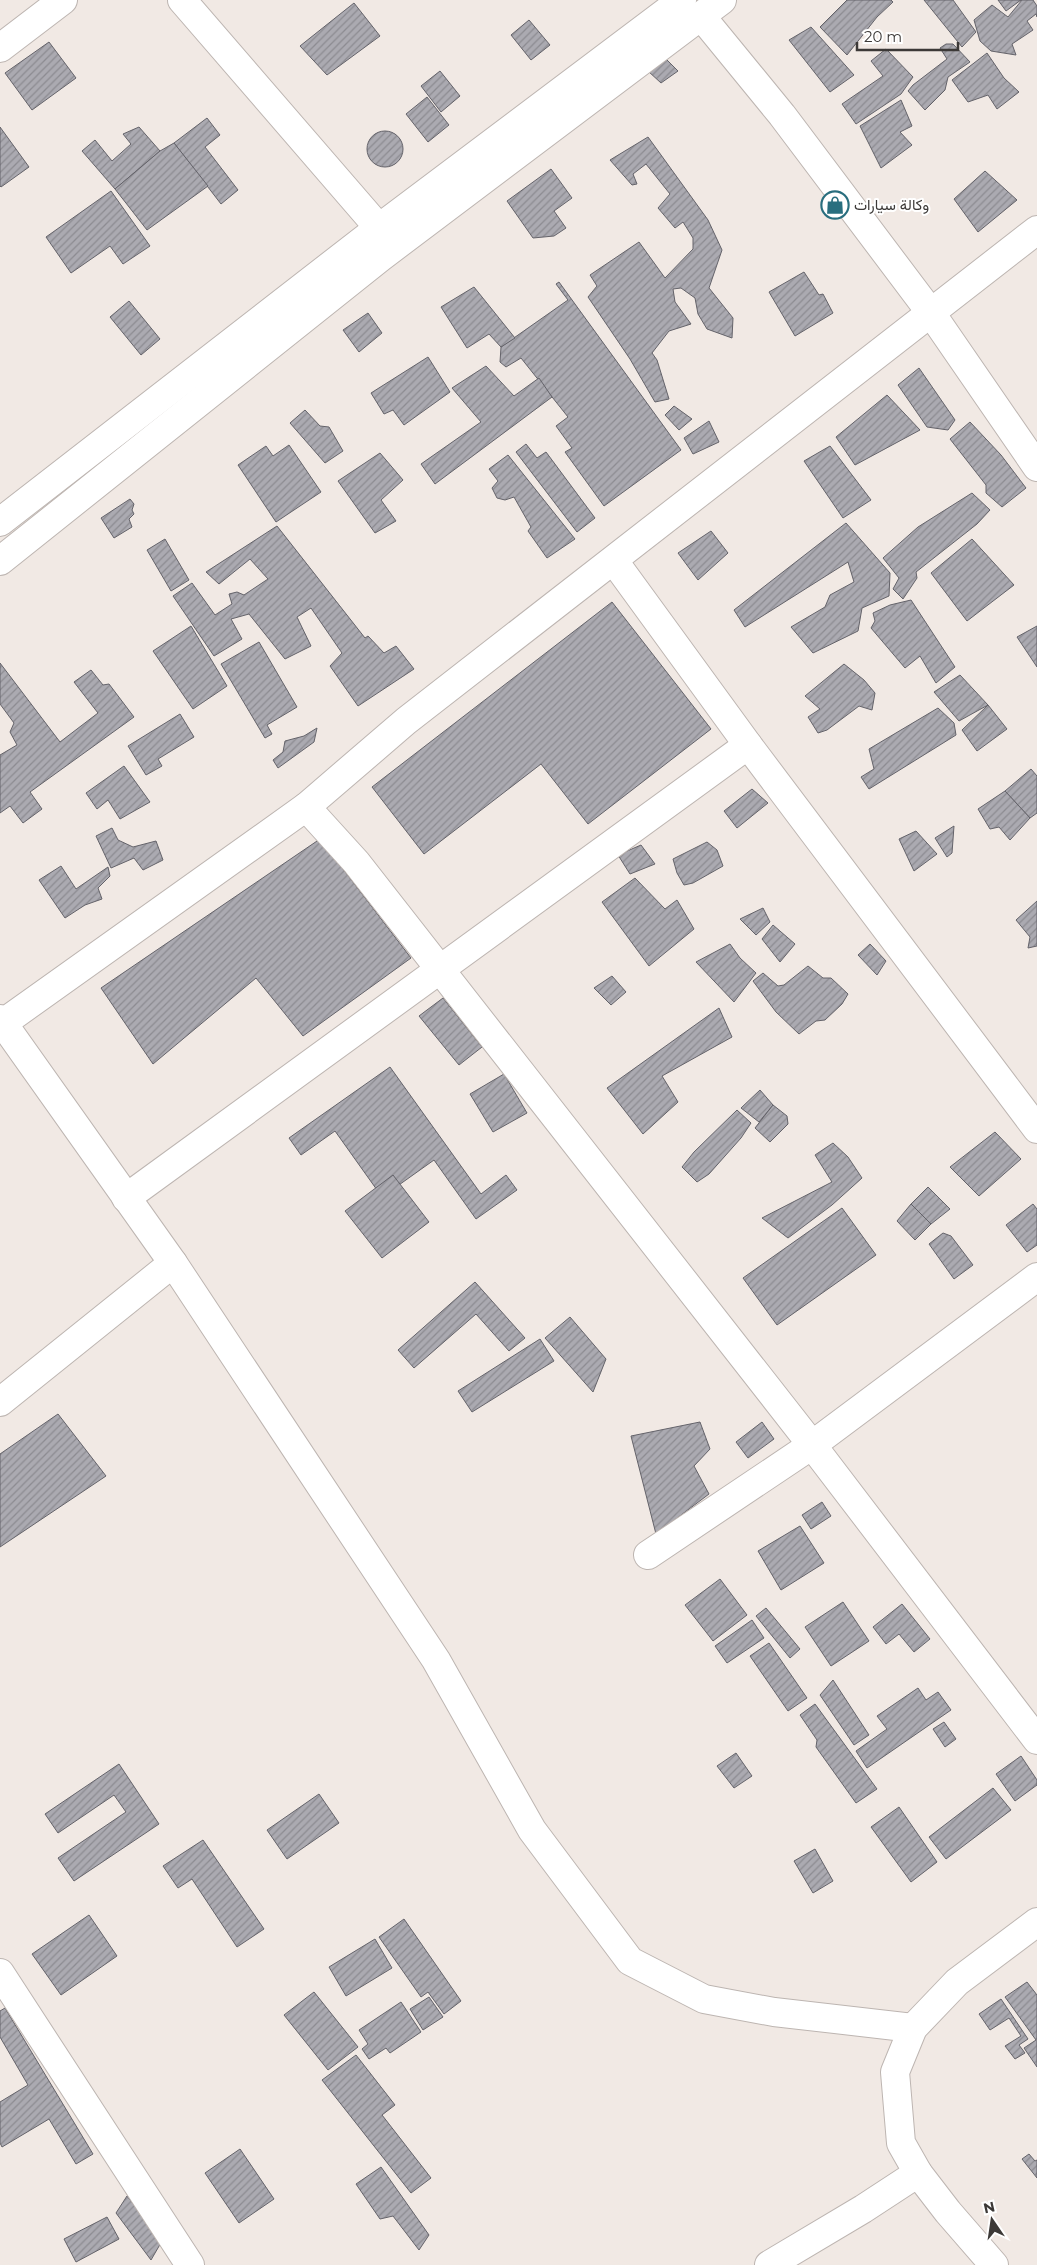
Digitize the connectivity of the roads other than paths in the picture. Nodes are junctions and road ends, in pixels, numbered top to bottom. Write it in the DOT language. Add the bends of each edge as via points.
graph roads {
  1 [pos="63,0"];
  2 [pos="182,0"];
  3 [pos="722,0"];
  4 [pos="692,8"];
  5 [pos="0,48"];
  6 [pos="379,228"];
  7 [pos="1037,230"];
  8 [pos="931,313"];
  9 [pos="1037,467"];
  10 [pos="0,522"];
  11 [pos="0,561"];
  12 [pos="614,561"];
  13 [pos="748,745"];
  14 [pos="306,807"];
  15 [pos="439,969"];
  16 [pos="2,1021"];
  17 [pos="1037,1128"];
  18 [pos="126,1198"];
  19 [pos="173,1263"];
  20 [pos="1037,1277"];
  21 [pos="0,1402"];
  22 [pos="812,1446"];
  23 [pos="648,1555"];
  24 [pos="1037,1740"];
  25 [pos="1037,1922"];
  26 [pos="0,1973"];
  27 [pos="913,2028"];
  28 [pos="918,2173"];
  29 [pos="190,2265"];
  30 [pos="769,2265"];
  31 [pos="994,2265"];
  1 -- 5 [label="street"];
  2 -- 6 [label="street"];
  3 -- 4 [label="street"];
  4 -- 6 [label="street"];
  4 -- 8 [label="street" via="782,115"];
  4 -- 11 [label="street"];
  6 -- 10 [label="street"];
  7 -- 8 [label="street"];
  8 -- 9 [label="street"];
  8 -- 12 [label="street"];
  12 -- 13 [label="street"];
  12 -- 14 [label="street" via="414,715"];
  13 -- 15 [label="street"];
  13 -- 17 [label="street"];
  14 -- 15 [label="street" via="356,862"];
  14 -- 16 [label="street"];
  15 -- 18 [label="street"];
  15 -- 22 [label="street"];
  16 -- 18 [label="street"];
  18 -- 19 [label="street"];
  19 -- 21 [label="street"];
  19 -- 27 [label="street" via="436,1660 532,1830 630,1961 704,1998 774,2012"];
  20 -- 22 [label="street"];
  22 -- 23 [label="street"];
  22 -- 24 [label="street"];
  25 -- 27 [label="street" via="957,1982"];
  26 -- 29 [label="street"];
  27 -- 28 [label="street" via="895,2072 901,2143"];
  28 -- 30 [label="street"];
  28 -- 31 [label="street"];
}
